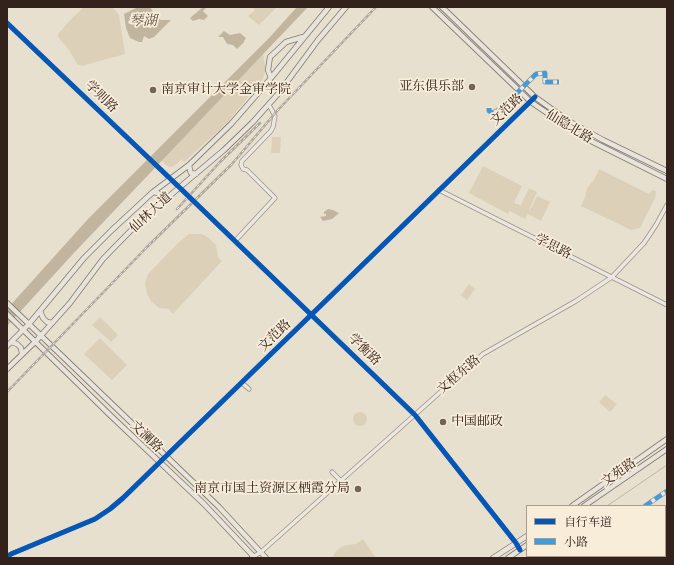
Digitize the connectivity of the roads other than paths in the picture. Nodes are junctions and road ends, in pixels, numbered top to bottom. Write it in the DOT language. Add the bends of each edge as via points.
graph roads {
  1 [pos="329,7"];
  2 [pos="346,7"];
  3 [pos="432,7"];
  4 [pos="442,7"];
  5 [pos="7,23"];
  6 [pos="303,37"];
  7 [pos="271,78"];
  8 [pos="559,82"];
  9 [pos="535,97"];
  10 [pos="531,102"];
  11 [pos="269,104"];
  12 [pos="489,108"];
  13 [pos="189,165"];
  14 [pos="667,171"];
  15 [pos="196,174"];
  16 [pos="170,179"];
  17 [pos="667,179"];
  18 [pos="179,187"];
  19 [pos="439,190"];
  20 [pos="153,192"];
  21 [pos="162,202"];
  22 [pos="667,205"];
  23 [pos="235,241"];
  24 [pos="612,277"];
  25 [pos="7,303"];
  26 [pos="667,305"];
  27 [pos="40,311"];
  28 [pos="7,314"];
  29 [pos="312,315"];
  30 [pos="52,323"];
  31 [pos="29,324"];
  32 [pos="24,330"];
  33 [pos="41,335"];
  34 [pos="36,341"];
  35 [pos="11,342"];
  36 [pos="7,346"];
  37 [pos="22,354"];
  38 [pos="7,369"];
  39 [pos="242,383"];
  40 [pos="249,390"];
  41 [pos="415,415"];
  42 [pos="667,439"];
  43 [pos="667,449"];
  44 [pos="167,457"];
  45 [pos="160,463"];
  46 [pos="332,472"];
  47 [pos="340,480"];
  48 [pos="667,491"];
  49 [pos="573,505"];
  50 [pos="585,505"];
  51 [pos="647,505"];
  52 [pos="526,537"];
  53 [pos="516,543"];
  54 [pos="526,546"];
  55 [pos="520,550"];
  56 [pos="261,552"];
  57 [pos="7,557"];
  58 [pos="253,558"];
  59 [pos="266,558"];
  60 [pos="493,558"];
  61 [pos="508,558"];
  1 -- 6 [label="main road, 仙林大道"];
  2 -- 11 [label="main road, 仙林大道"];
  3 -- 10 [label="main road, 仙隐北路"];
  4 -- 9 [label="main road, 仙隐北路"];
  5 -- 16 [label="street, 学则路"];
  6 -- 7 [label="main road, 仙林大道"];
  6 -- 7 [label="main road" via="286,42 270,57 268,70"];
  7 -- 13 [label="main road, 仙林大道" via="231,124"];
  8 -- 12 [label="street, bridge" via="545,82 545,73 536,74 502,108 493,113"];
  9 -- 10 [label="street, 文范路"];
  9 -- 14 [label="main road, 仙隐北路" via="567,120"];
  10 -- 17 [label="main road, 仙隐北路" via="581,136"];
  10 -- 19 [label="street, 文范路"];
  11 -- 15 [label="main road, 仙林大道" via="224,150"];
  11 -- 23 [label="street" via="274,116 273,127 241,165 275,198"];
  13 -- 15 [label="main road" via="191,173"];
  13 -- 16 [label="main road, 仙林大道"];
  15 -- 18 [label="main road, 仙林大道"];
  16 -- 18 [label="street, 学则路"];
  16 -- 20 [label="main road, 仙林大道"];
  18 -- 21 [label="main road, 仙林大道"];
  18 -- 23 [label="street, 学衡路"];
  19 -- 24 [label="street, 学思路"];
  19 -- 29 [label="street, 文范路"];
  20 -- 21 [label="main road" via="161,196"];
  20 -- 27 [label="main road, 仙林大道" via="84,258"];
  21 -- 30 [label="main road, 仙林大道" via="103,260"];
  22 -- 24 [label="street, 文枢东路" via="644,243"];
  23 -- 29 [label="street, 学衡路"];
  24 -- 26 [label="street, 学思路"];
  24 -- 41 [label="street, 文枢东路" via="576,301 483,354"];
  25 -- 31 [label="main road, 文澜路"];
  27 -- 30 [label="main road" via="43,318"];
  27 -- 31 [label="main road, 仙林大道"];
  28 -- 32 [label="main road, 文澜路"];
  29 -- 39 [label="street, 文范路"];
  29 -- 41 [label="street, 学衡路"];
  30 -- 33 [label="main road, 仙林大道"];
  31 -- 32 [label="main road, 仙林大道"];
  31 -- 33 [label="main road, 文澜路"];
  32 -- 34 [label="main road, 文澜路"];
  32 -- 35 [label="main road, 仙林大道"];
  33 -- 34 [label="main road, 仙林大道"];
  33 -- 44 [label="main road, 文澜路"];
  34 -- 37 [label="main road, 仙林大道"];
  34 -- 45 [label="main road, 文澜路"];
  35 -- 36 [label="main road, 仙林大道"];
  35 -- 37 [label="main road" via="21,348"];
  37 -- 38 [label="main road, 仙林大道"];
  39 -- 40 [label="street"];
  39 -- 44 [label="street, 文范路"];
  41 -- 47 [label="street, 文枢东路"];
  41 -- 53 [label="street, 学衡路"];
  42 -- 49 [label="main road, 文苑路"];
  43 -- 50 [label="main road, 文苑路"];
  44 -- 45 [label="street, 文范路"];
  44 -- 56 [label="main road, 文澜路" via="219,506"];
  45 -- 57 [label="street, 文范路" via="123,498 95,519"];
  45 -- 58 [label="main road, 文澜路" via="204,504"];
  46 -- 47 [label="street"];
  47 -- 56 [label="street, 文枢东路"];
  48 -- 51 [label="street"];
  52 -- 53 [label="main road"];
  53 -- 55 [label="street, 学衡路"];
  53 -- 60 [label="main road"];
  54 -- 55 [label="main road"];
  55 -- 61 [label="main road"];
  56 -- 58 [label="street, 文枢东路"];
  56 -- 59 [label="main road, 文澜路"];
}
